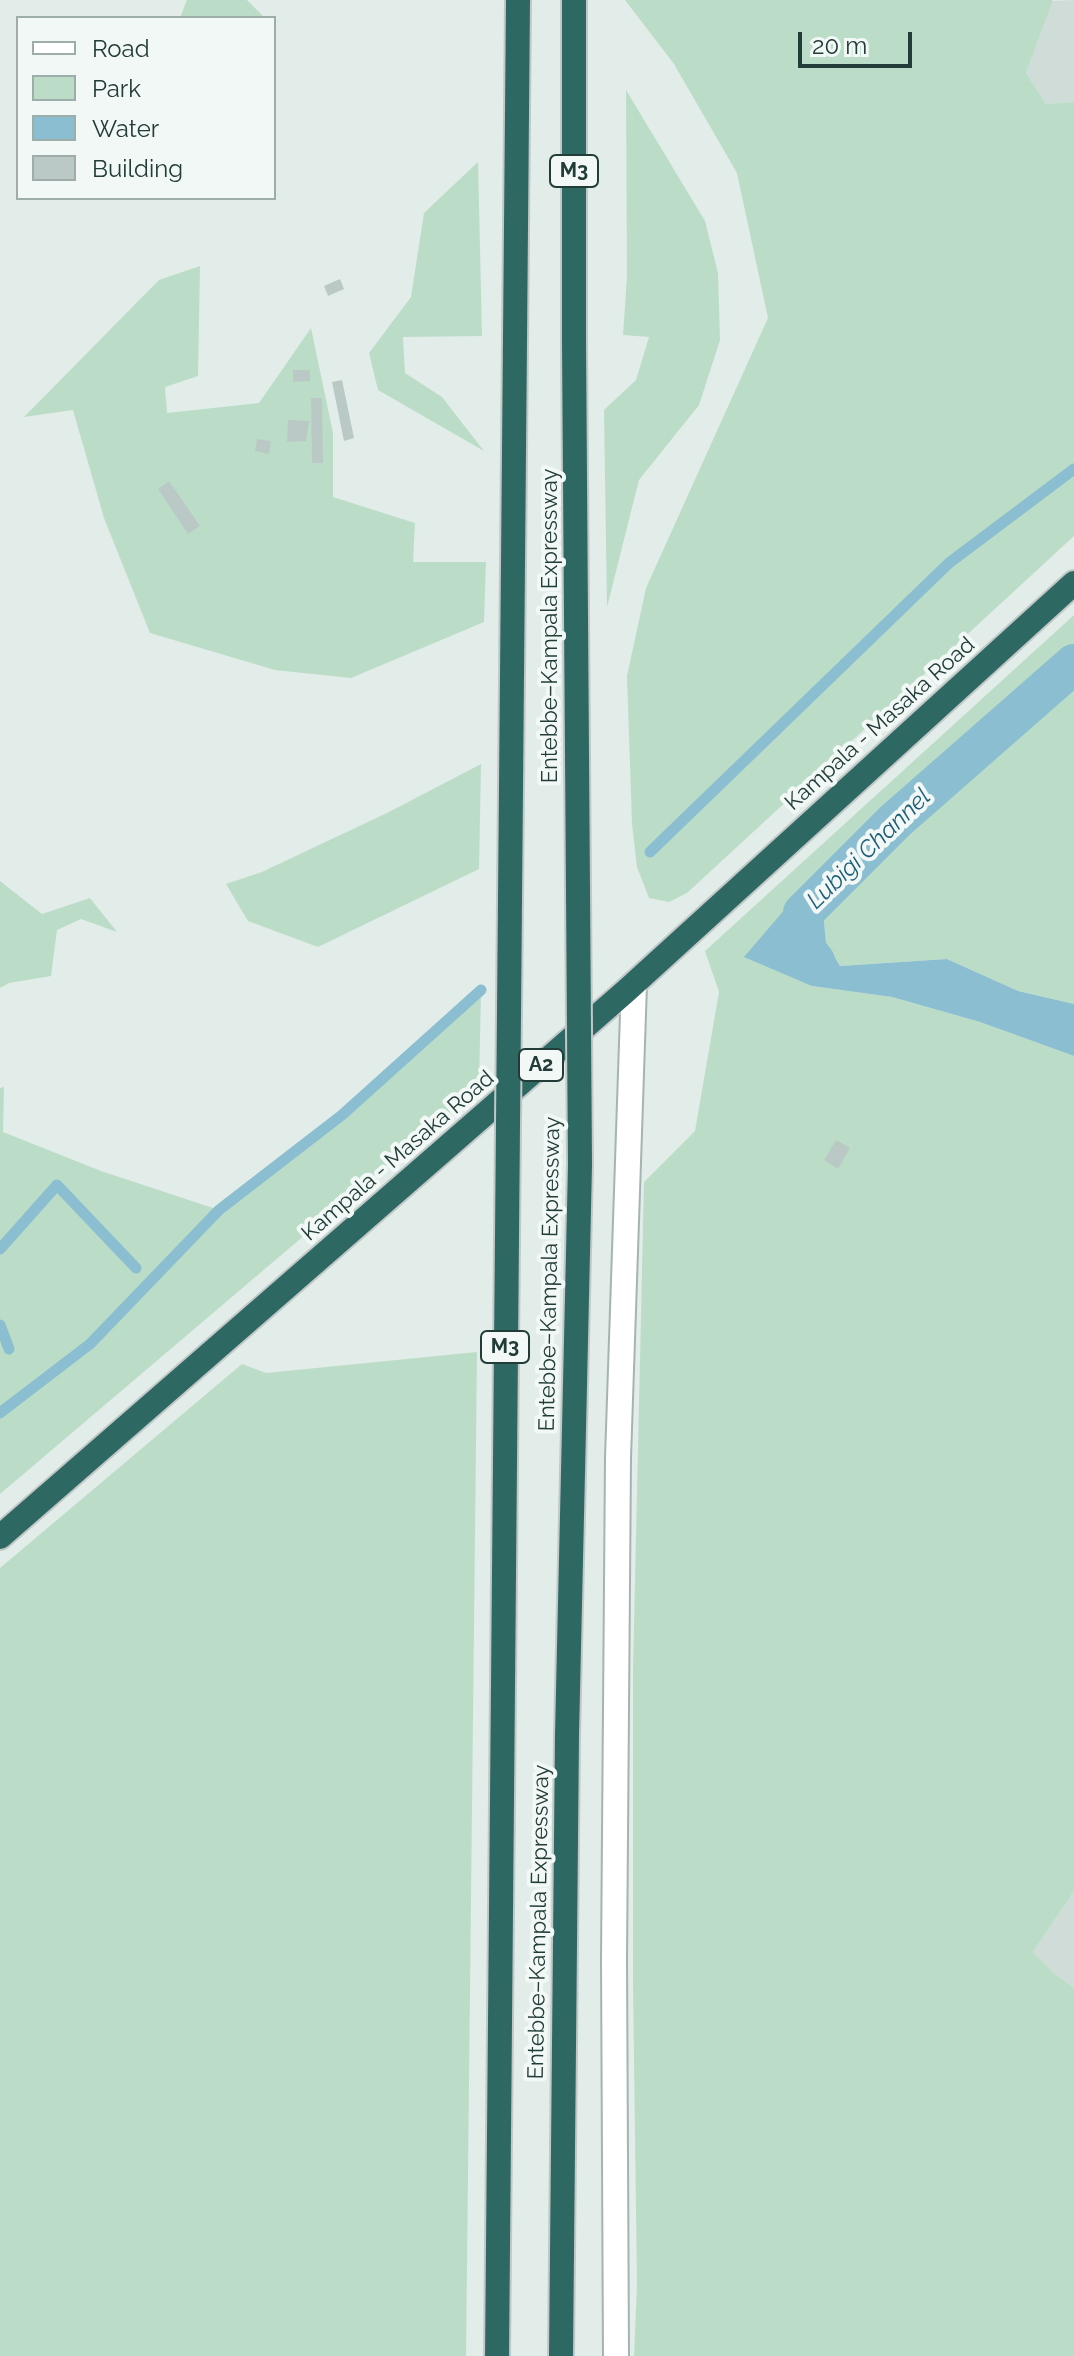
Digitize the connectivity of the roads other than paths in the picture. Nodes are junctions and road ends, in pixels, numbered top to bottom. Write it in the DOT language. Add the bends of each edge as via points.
graph roads {
  1 [pos="518,0"];
  2 [pos="574,0"];
  3 [pos="1074,583"];
  4 [pos="634,984"];
  5 [pos="0,1537"];
  6 [pos="497,2356"];
  7 [pos="561,2356"];
  8 [pos="616,2356"];
  1 -- 6 [label="highway, Entebbe–Kampala Expressway / M3, bridge"];
  2 -- 7 [label="highway, Entebbe–Kampala Expressway / M3, bridge" via="580,1165"];
  3 -- 4 [label="highway, Kampala - Masaka Road / A2"];
  4 -- 5 [label="highway, Kampala - Masaka Road / A2"];
  4 -- 8 [label="street" via="618,1458"];
}
